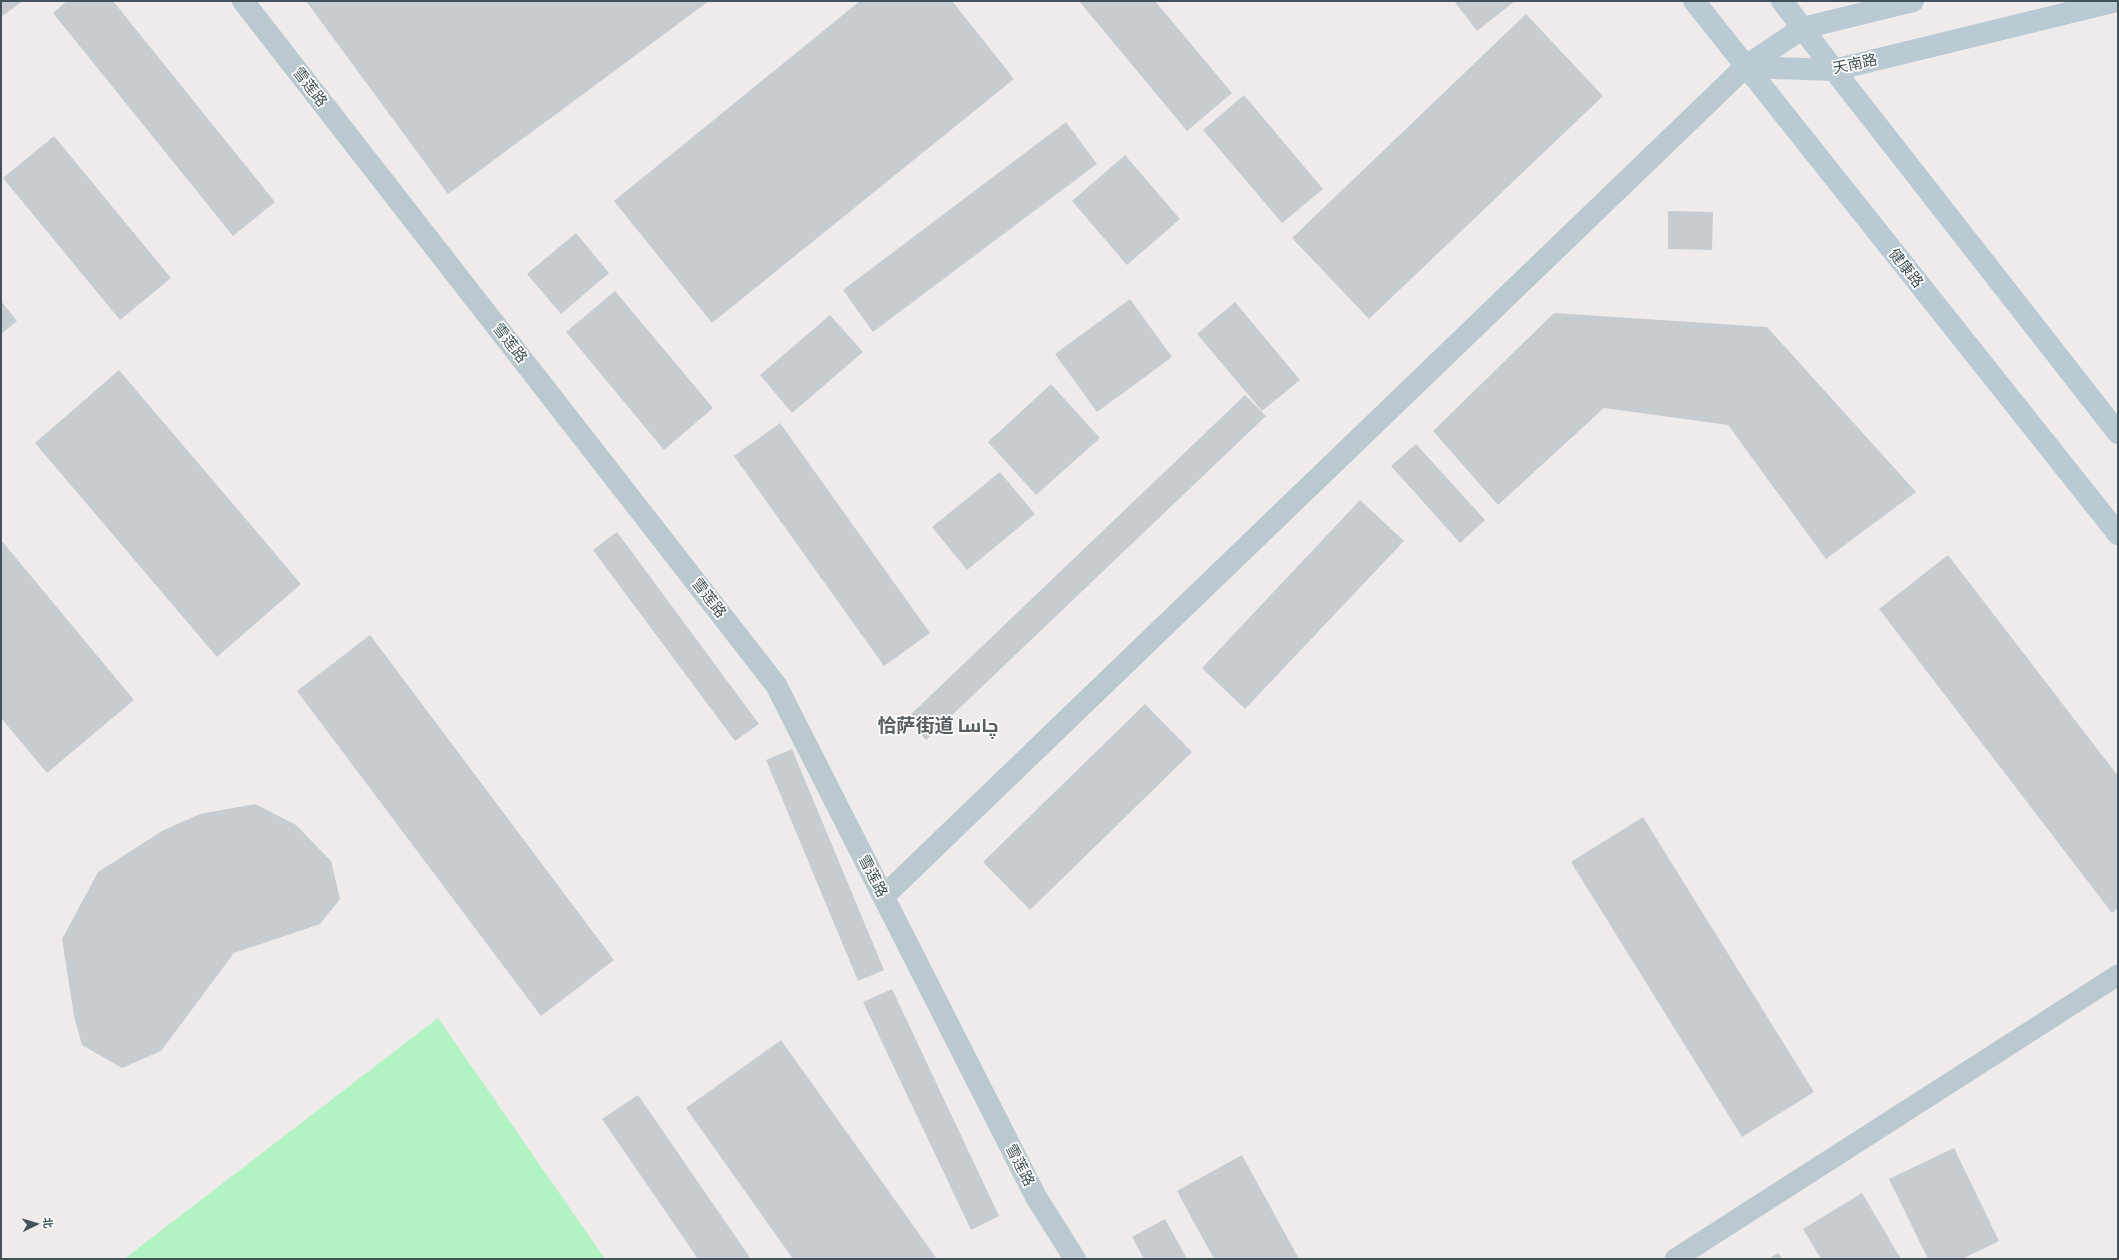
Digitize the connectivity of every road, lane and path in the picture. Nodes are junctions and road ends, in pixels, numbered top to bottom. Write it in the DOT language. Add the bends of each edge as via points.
graph roads {
  1 [pos="243,1"];
  2 [pos="1694,1"];
  3 [pos="1782,1"];
  4 [pos="1913,1"];
  5 [pos="2117,1"];
  6 [pos="1803,28"];
  7 [pos="1745,67"];
  8 [pos="1834,70"];
  9 [pos="2118,433"];
  10 [pos="2118,534"];
  11 [pos="884,896"];
  12 [pos="2118,975"];
  13 [pos="1075,1259"];
  14 [pos="1675,1259"];
  1 -- 11 [label="street, 雪莲路" via="776,685"];
  2 -- 7 [label="main road, 健康路"];
  3 -- 6 [label="main road"];
  4 -- 6 [label="main road"];
  5 -- 8 [label="main road, 天南路"];
  6 -- 7 [label="main road"];
  6 -- 8 [label="main road"];
  7 -- 8 [label="main road, 天南路"];
  7 -- 10 [label="main road, 健康路"];
  7 -- 11 [label="street"];
  8 -- 9 [label="main road"];
  11 -- 13 [label="street, 雪莲路" via="1036,1197"];
  12 -- 14 [label="lane"];
}
